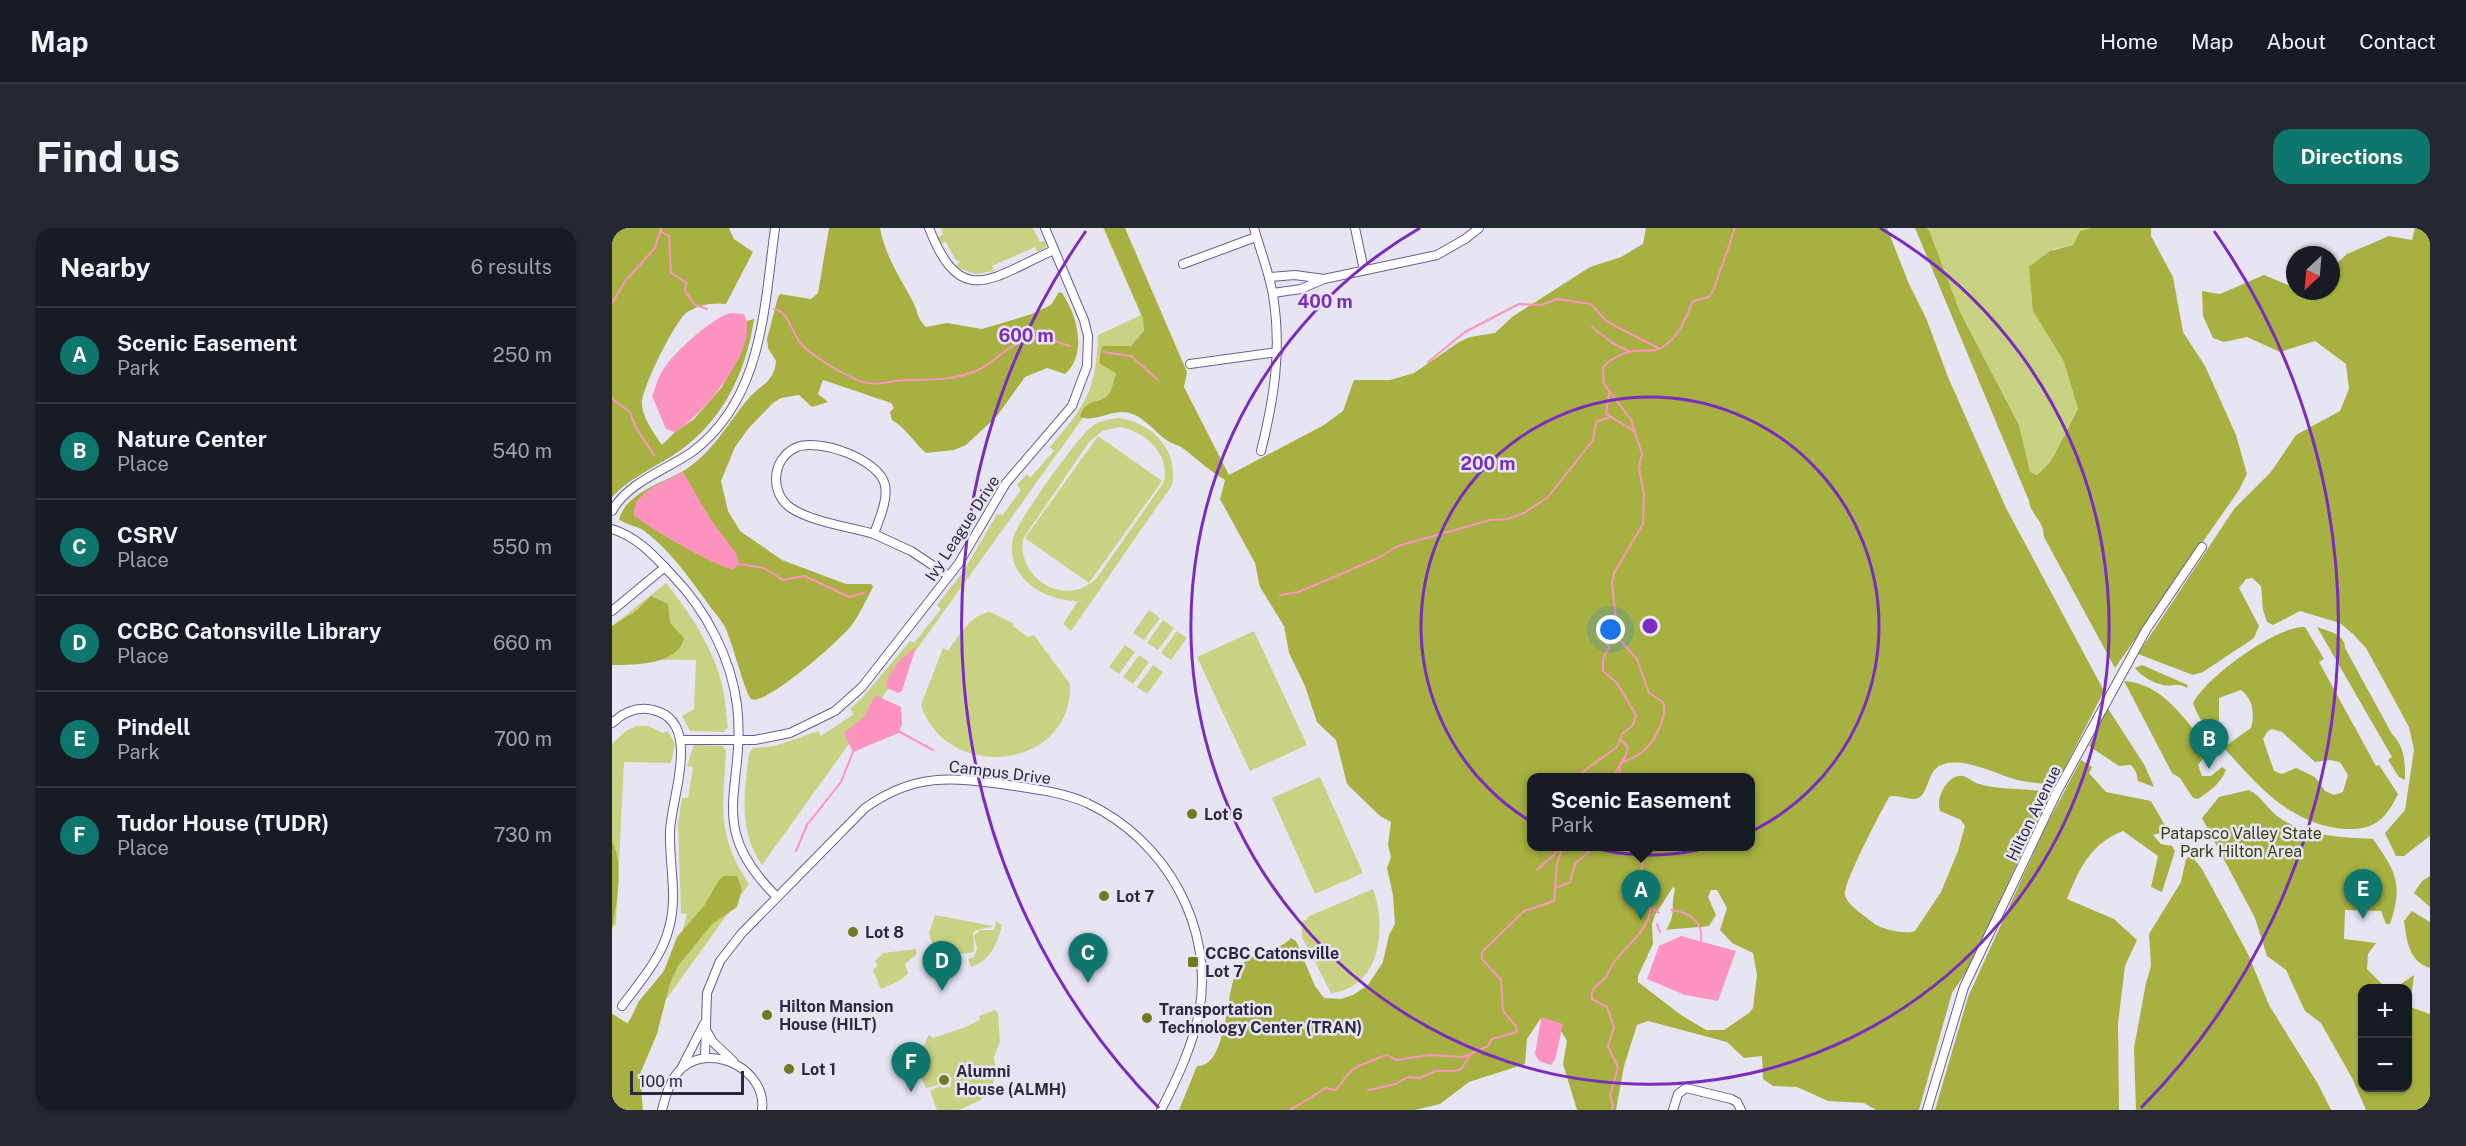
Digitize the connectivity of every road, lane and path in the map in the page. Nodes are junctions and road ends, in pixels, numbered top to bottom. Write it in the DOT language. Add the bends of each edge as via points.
graph roads {
  1 [pos="775,228"];
  2 [pos="929,228"];
  3 [pos="1045,228"];
  4 [pos="1254,228"];
  5 [pos="1355,228"];
  6 [pos="1479,228"];
  7 [pos="1256,237"];
  8 [pos="1054,250"];
  9 [pos="1183,264"];
  10 [pos="1364,270"];
  11 [pos="1269,277"];
  12 [pos="1324,279"];
  13 [pos="1273,293"];
  14 [pos="1278,352"];
  15 [pos="1190,364"];
  16 [pos="1261,451"];
  17 [pos="612,511"];
  18 [pos="612,529"];
  19 [pos="874,534"];
  20 [pos="2202,548"];
  21 [pos="665,567"];
  22 [pos="948,576"];
  23 [pos="612,611"];
  24 [pos="612,723"];
  25 [pos="738,739"];
  26 [pos="681,740"];
  27 [pos="777,897"];
  28 [pos="622,1006"];
  29 [pos="705,1026"];
  30 [pos="705,1057"];
  31 [pos="739,1066"];
  32 [pos="679,1072"];
  33 [pos="662,1110"];
  34 [pos="762,1110"];
  35 [pos="1161,1110"];
  36 [pos="1673,1110"];
  37 [pos="1741,1110"];
  38 [pos="1928,1110"];
  1 -- 17 [label="street" via="758,346 733,407 693,450 629,490"];
  2 -- 8 [label="street" via="949,269 974,281 994,277"];
  3 -- 8 [label="street, Ivy League Drive"];
  4 -- 7 [label="street"];
  5 -- 10 [label="street"];
  6 -- 10 [label="street" via="1437,255"];
  7 -- 9 [label="street"];
  7 -- 11 [label="street"];
  8 -- 22 [label="street, Ivy League Drive" via="1084,320 1088,350 1083,380 1072,406 996,498"];
  10 -- 12 [label="street"];
  11 -- 12 [label="street"];
  11 -- 13 [label="street"];
  12 -- 13 [label="street" via="1311,286"];
  13 -- 14 [label="street"];
  14 -- 15 [label="street"];
  14 -- 16 [label="street" via="1275,392"];
  18 -- 21 [label="street" via="636,540"];
  19 -- 19 [label="street" via="885,494 882,478 869,462 812,445 786,454 776,474 776,485 785,504 805,514"];
  19 -- 22 [label="street" via="911,551"];
  20 -- 38 [label="street, Hilton Avenue" via="2146,630 2057,792 1964,987"];
  21 -- 23 [label="street"];
  21 -- 25 [label="street" via="695,604 724,657 737,706"];
  22 -- 25 [label="street, Ivy League Drive" via="862,687 835,711 790,733"];
  24 -- 26 [label="street" via="635,709 656,711 675,723"];
  25 -- 26 [label="street, Ivy League Drive"];
  25 -- 27 [label="street" via="732,807 735,834 751,870"];
  26 -- 28 [label="street" via="670,824 672,916 662,948"];
  27 -- 29 [label="street, Campus Drive" via="720,961 707,993"];
  27 -- 35 [label="street, Campus Drive" via="865,808 883,795 919,781 958,778 1035,789 1101,810 1136,835 1168,872 1189,911 1200,949 1202,989 1197,1023"];
  29 -- 30 [label="street, Campus Drive"];
  29 -- 31 [label="street" via="713,1042"];
  29 -- 32 [label="street"];
  30 -- 31 [label="street"];
  30 -- 32 [label="street"];
  31 -- 34 [label="street" via="758,1086"];
  32 -- 33 [label="street" via="671,1082"];
  36 -- 37 [label="street" via="1678,1094 1686,1088 1731,1099"];
}
